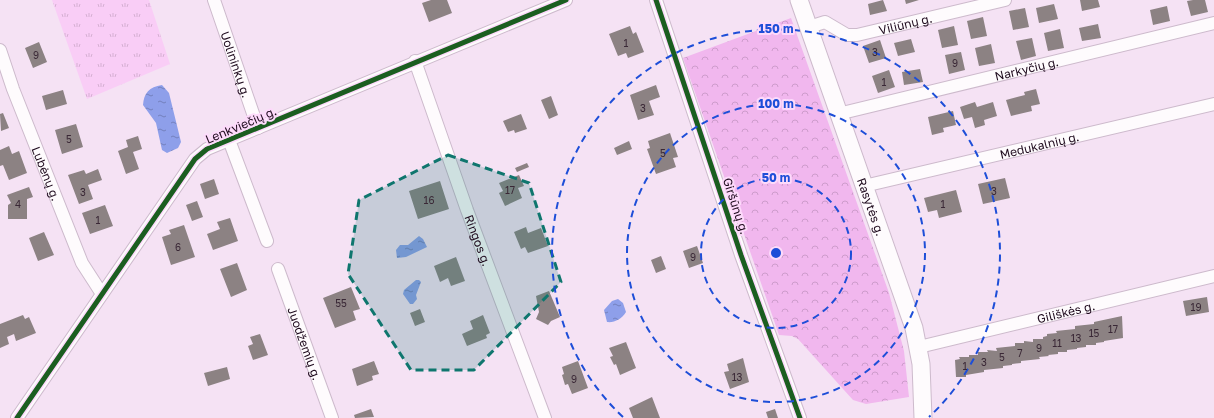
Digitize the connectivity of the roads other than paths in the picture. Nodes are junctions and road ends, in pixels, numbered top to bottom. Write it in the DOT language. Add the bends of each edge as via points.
graph roads {
  1 [pos="214,0"];
  2 [pos="566,0"];
  3 [pos="656,0"];
  4 [pos="799,0"];
  5 [pos="1005,0"];
  6 [pos="1214,23"];
  7 [pos="809,27"];
  8 [pos="0,50"];
  9 [pos="415,61"];
  10 [pos="1214,104"];
  11 [pos="838,114"];
  12 [pos="258,128"];
  13 [pos="229,140"];
  14 [pos="864,186"];
  15 [pos="267,241"];
  16 [pos="278,269"];
  17 [pos="1214,276"];
  18 [pos="102,294"];
  19 [pos="918,347"];
  20 [pos="17,418"];
  21 [pos="332,418"];
  22 [pos="545,418"];
  23 [pos="800,418"];
  24 [pos="923,418"];
  1 -- 12 [label="street, Uolininkų g."];
  2 -- 9 [label="street, Lenkviečių g."];
  3 -- 23 [label="street, Giršūnų g."];
  4 -- 7 [label="main road, Rasytės g."];
  5 -- 7 [label="street, Viliūnų g." via="857,35 846,35 825,22"];
  6 -- 11 [label="street, Narkyčių g."];
  7 -- 11 [label="main road, Rasytės g."];
  8 -- 18 [label="street, Lubėnų g." via="82,263"];
  9 -- 12 [label="street, Lenkviečių g."];
  9 -- 22 [label="street, Ringos g." via="467,210"];
  10 -- 14 [label="street, Medukalnių g."];
  11 -- 14 [label="main road, Rasytės g."];
  12 -- 13 [label="street, Lenkviečių g."];
  13 -- 15 [label="street"];
  13 -- 18 [label="street, Lenkviečių g." via="195,159"];
  14 -- 19 [label="main road, Rasytės g." via="907,306"];
  16 -- 21 [label="street, Juodžemių g."];
  17 -- 19 [label="street, Giliškės g."];
  18 -- 20 [label="street, Lenkviečių g."];
  19 -- 24 [label="main road, Rasytės g."];
}
